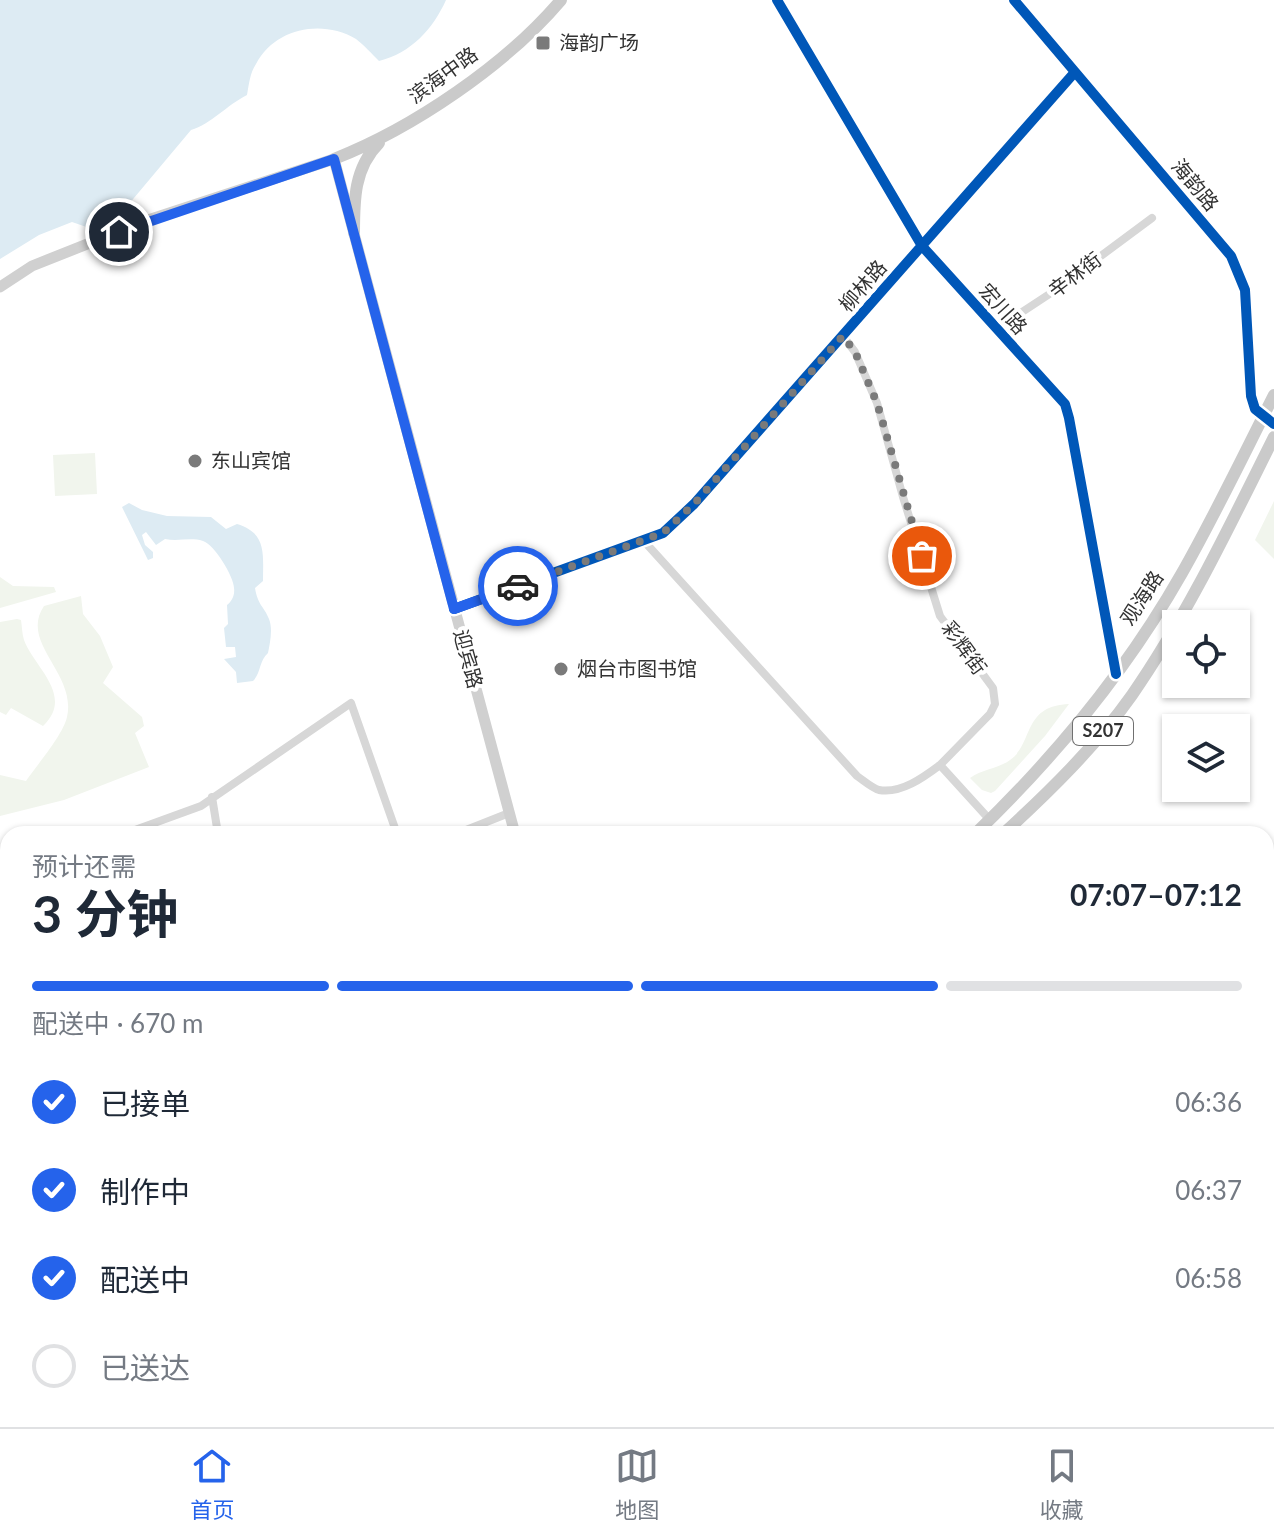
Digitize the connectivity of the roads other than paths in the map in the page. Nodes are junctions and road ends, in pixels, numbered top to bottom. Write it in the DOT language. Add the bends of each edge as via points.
graph roads {
  1 [pos="561,0"];
  2 [pos="777,0"];
  3 [pos="1014,0"];
  4 [pos="1075,72"];
  5 [pos="385,138"];
  6 [pos="334,159"];
  7 [pos="1152,218"];
  8 [pos="354,233"];
  9 [pos="922,246"];
  10 [pos="0,287"];
  11 [pos="996,329"];
  12 [pos="843,336"];
  13 [pos="1274,395"];
  14 [pos="1269,420"];
  15 [pos="1274,437"];
  16 [pos="643,540"];
  17 [pos="454,609"];
  18 [pos="1116,674"];
  19 [pos="940,765"];
  20 [pos="212,797"];
  21 [pos="1000,809"];
  22 [pos="509,813"];
  23 [pos="990,820"];
  24 [pos="146,826"];
  25 [pos="217,826"];
  26 [pos="394,826"];
  27 [pos="476,826"];
  28 [pos="513,826"];
  29 [pos="984,826"];
  30 [pos="996,826"];
  31 [pos="1016,826"];
  32 [pos="1022,826"];
  1 -- 5 [label="main road, 滨海中路" via="503,55"];
  2 -- 9 [label="street, 宏川路"];
  3 -- 4 [label="main road, 海韵路"];
  4 -- 9 [label="street, 柳林路"];
  4 -- 14 [label="main road, 海韵路" via="1231,256 1245,290 1251,396 1255,409"];
  5 -- 6 [label="main road, 滨海中路"];
  5 -- 8 [label="main road" via="368,155 359,175"];
  6 -- 8 [label="main road, 迎宾路"];
  6 -- 10 [label="main road" via="145,221 32,266"];
  7 -- 11 [label="street, 辛林街"];
  8 -- 17 [label="main road, 迎宾路"];
  9 -- 11 [label="street, 宏川路"];
  9 -- 12 [label="street, 柳林路"];
  11 -- 18 [label="street, 宏川路" via="1065,404"];
  12 -- 16 [label="street, 柳林路" via="694,504 663,533"];
  12 -- 19 [label="street, 彩辉街" via="877,403 940,616 993,688 990,714"];
  13 -- 14 [label="main road, 观海路 / S207"];
  14 -- 18 [label="main road, 观海路 / S207" via="1182,574"];
  15 -- 32 [label="main road, 观海路 / S207" via="1200,585 1131,696"];
  16 -- 17 [label="street, 柳林路"];
  16 -- 19 [label="street" via="857,776 877,790 896,790"];
  17 -- 22 [label="main road, 迎宾路"];
  18 -- 21 [label="main road, 观海路 / S207" via="1059,747"];
  19 -- 23 [label="street"];
  20 -- 24 [label="street"];
  20 -- 25 [label="street"];
  20 -- 26 [label="street" via="351,703"];
  21 -- 23 [label="main road, 观海路 / S207"];
  21 -- 31 [label="main road"];
  22 -- 27 [label="street"];
  22 -- 28 [label="main road, 迎宾路"];
  23 -- 29 [label="main road, 观海路 / S207"];
  23 -- 30 [label="main road"];
}
